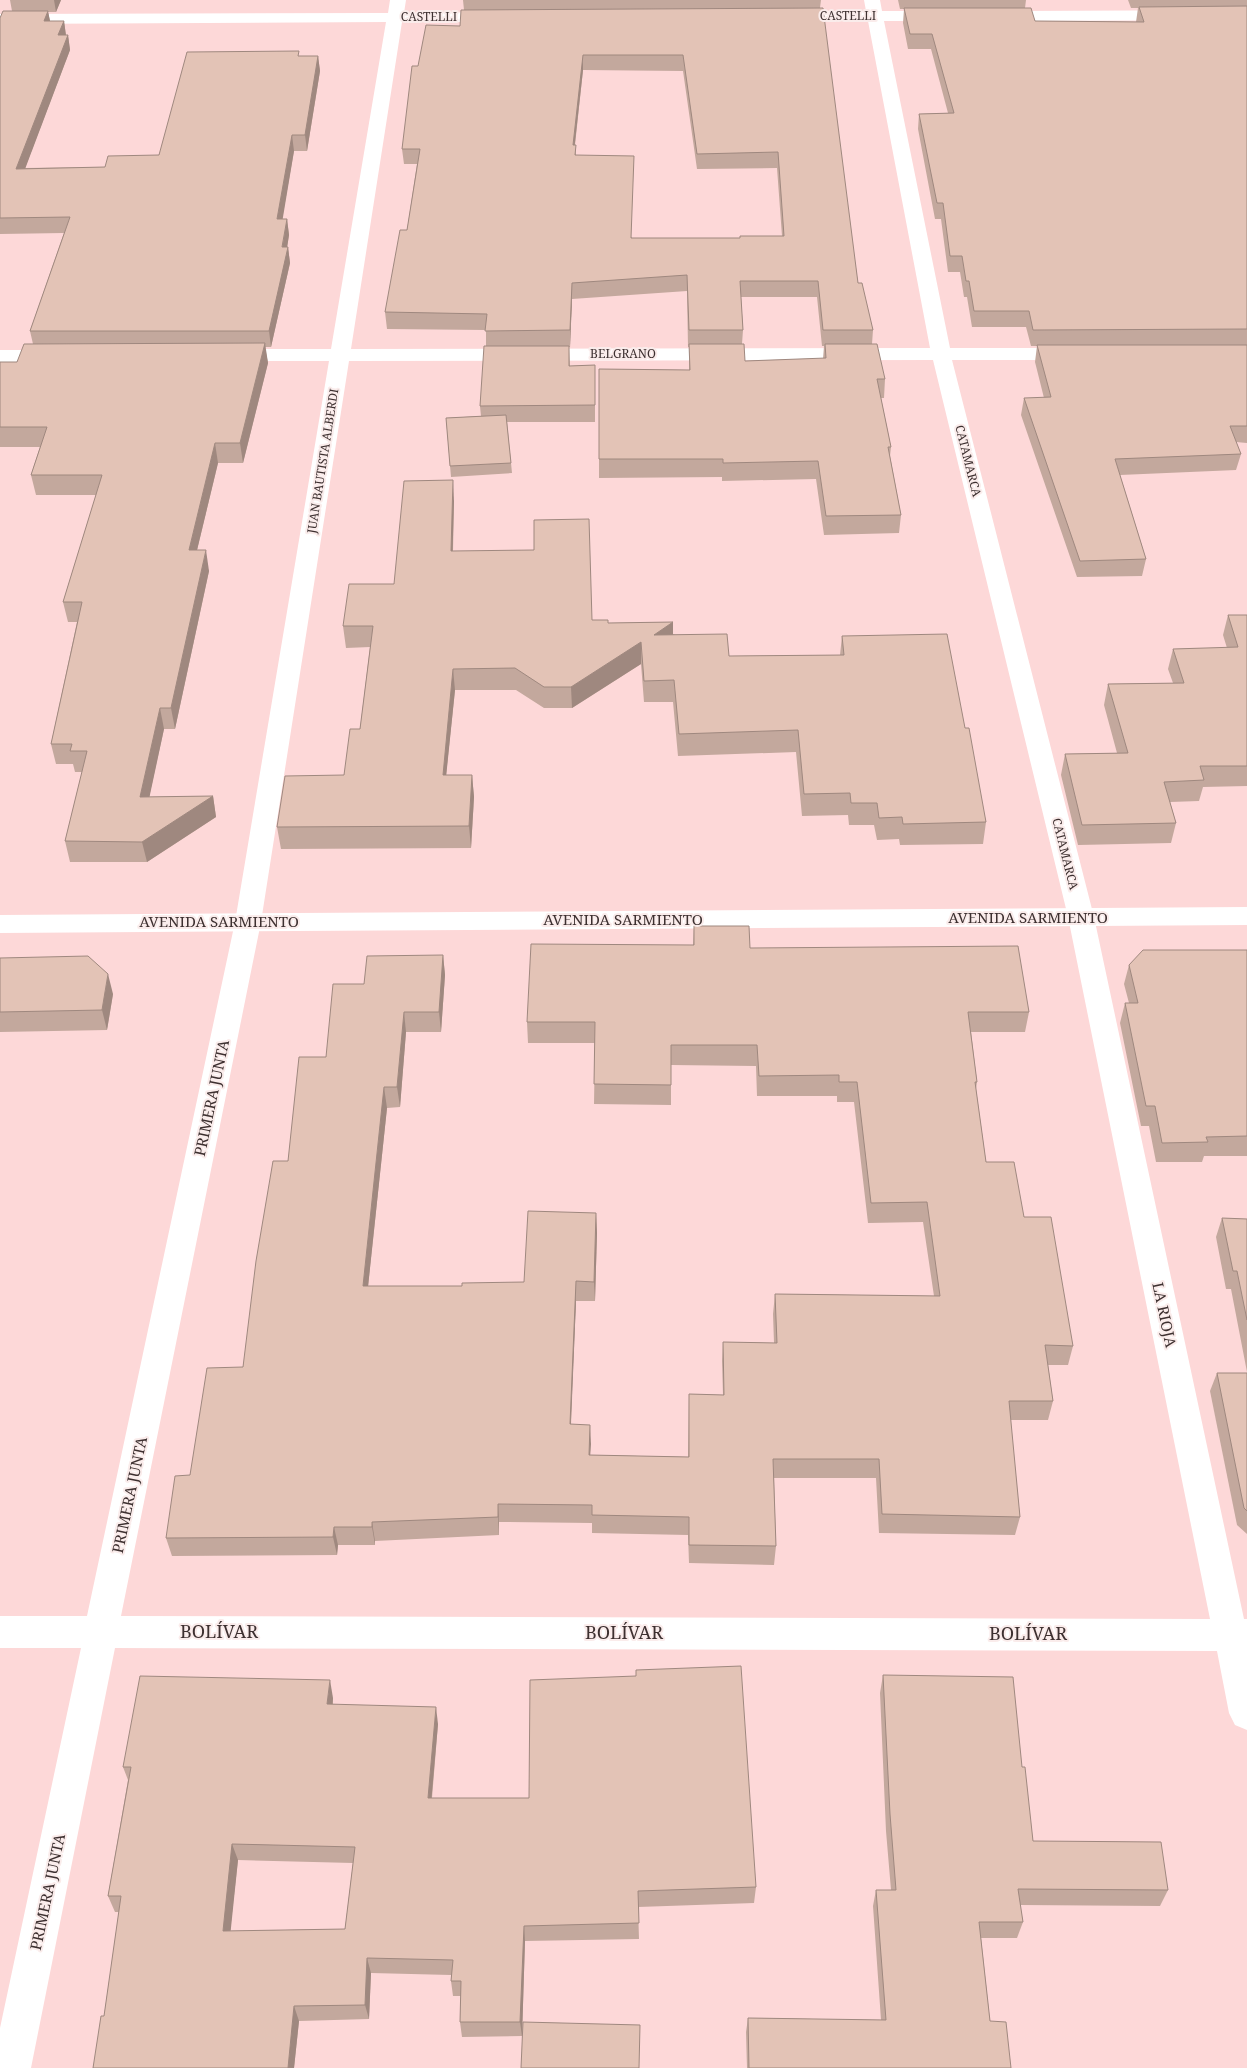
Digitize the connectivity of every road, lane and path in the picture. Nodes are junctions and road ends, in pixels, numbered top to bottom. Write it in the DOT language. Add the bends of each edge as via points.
graph roads {
  1 [pos="874,8"];
  2 [pos="397,9"];
  3 [pos="1247,15"];
  4 [pos="775,16"];
  5 [pos="953,16"];
  6 [pos="983,16"];
  7 [pos="515,17"];
  8 [pos="0,19"];
  9 [pos="941,354"];
  10 [pos="1089,354"];
  11 [pos="210,355"];
  12 [pos="340,355"];
  13 [pos="0,356"];
  14 [pos="70,356"];
  15 [pos="1247,916"];
  16 [pos="1081,917"];
  17 [pos="248,922"];
  18 [pos="0,924"];
  19 [pos="0,1632"];
  20 [pos="102,1632"];
  21 [pos="1239,1635"];
  22 [pos="1247,1714"];
  23 [pos="11,2068"];
  1 -- 4 [label="street, CASTELLI"];
  1 -- 5 [label="street, CASTELLI"];
  1 -- 9 [label="street, CATAMARCA"];
  2 -- 7 [label="street, CASTELLI"];
  2 -- 8 [label="street, CASTELLI"];
  2 -- 12 [label="street, JUAN BAUTISTA ALBERDI"];
  3 -- 6 [label="street"];
  9 -- 10 [label="street, BELGRANO"];
  9 -- 12 [label="street, BELGRANO"];
  9 -- 16 [label="street, CATAMARCA"];
  11 -- 12 [label="street, BELGRANO"];
  12 -- 17 [label="street, JUAN BAUTISTA ALBERDI"];
  13 -- 14 [label="street"];
  15 -- 16 [label="street, AVENIDA SARMIENTO"];
  16 -- 17 [label="street, AVENIDA SARMIENTO"];
  16 -- 21 [label="street, LA RIOJA"];
  17 -- 18 [label="street, AVENIDA SARMIENTO"];
  17 -- 20 [label="street, PRIMERA JUNTA"];
  19 -- 20 [label="street, BOLÍVAR"];
  20 -- 21 [label="street, BOLÍVAR"];
  20 -- 23 [label="street, PRIMERA JUNTA"];
  21 -- 22 [label="street, LA RIOJA"];
}
